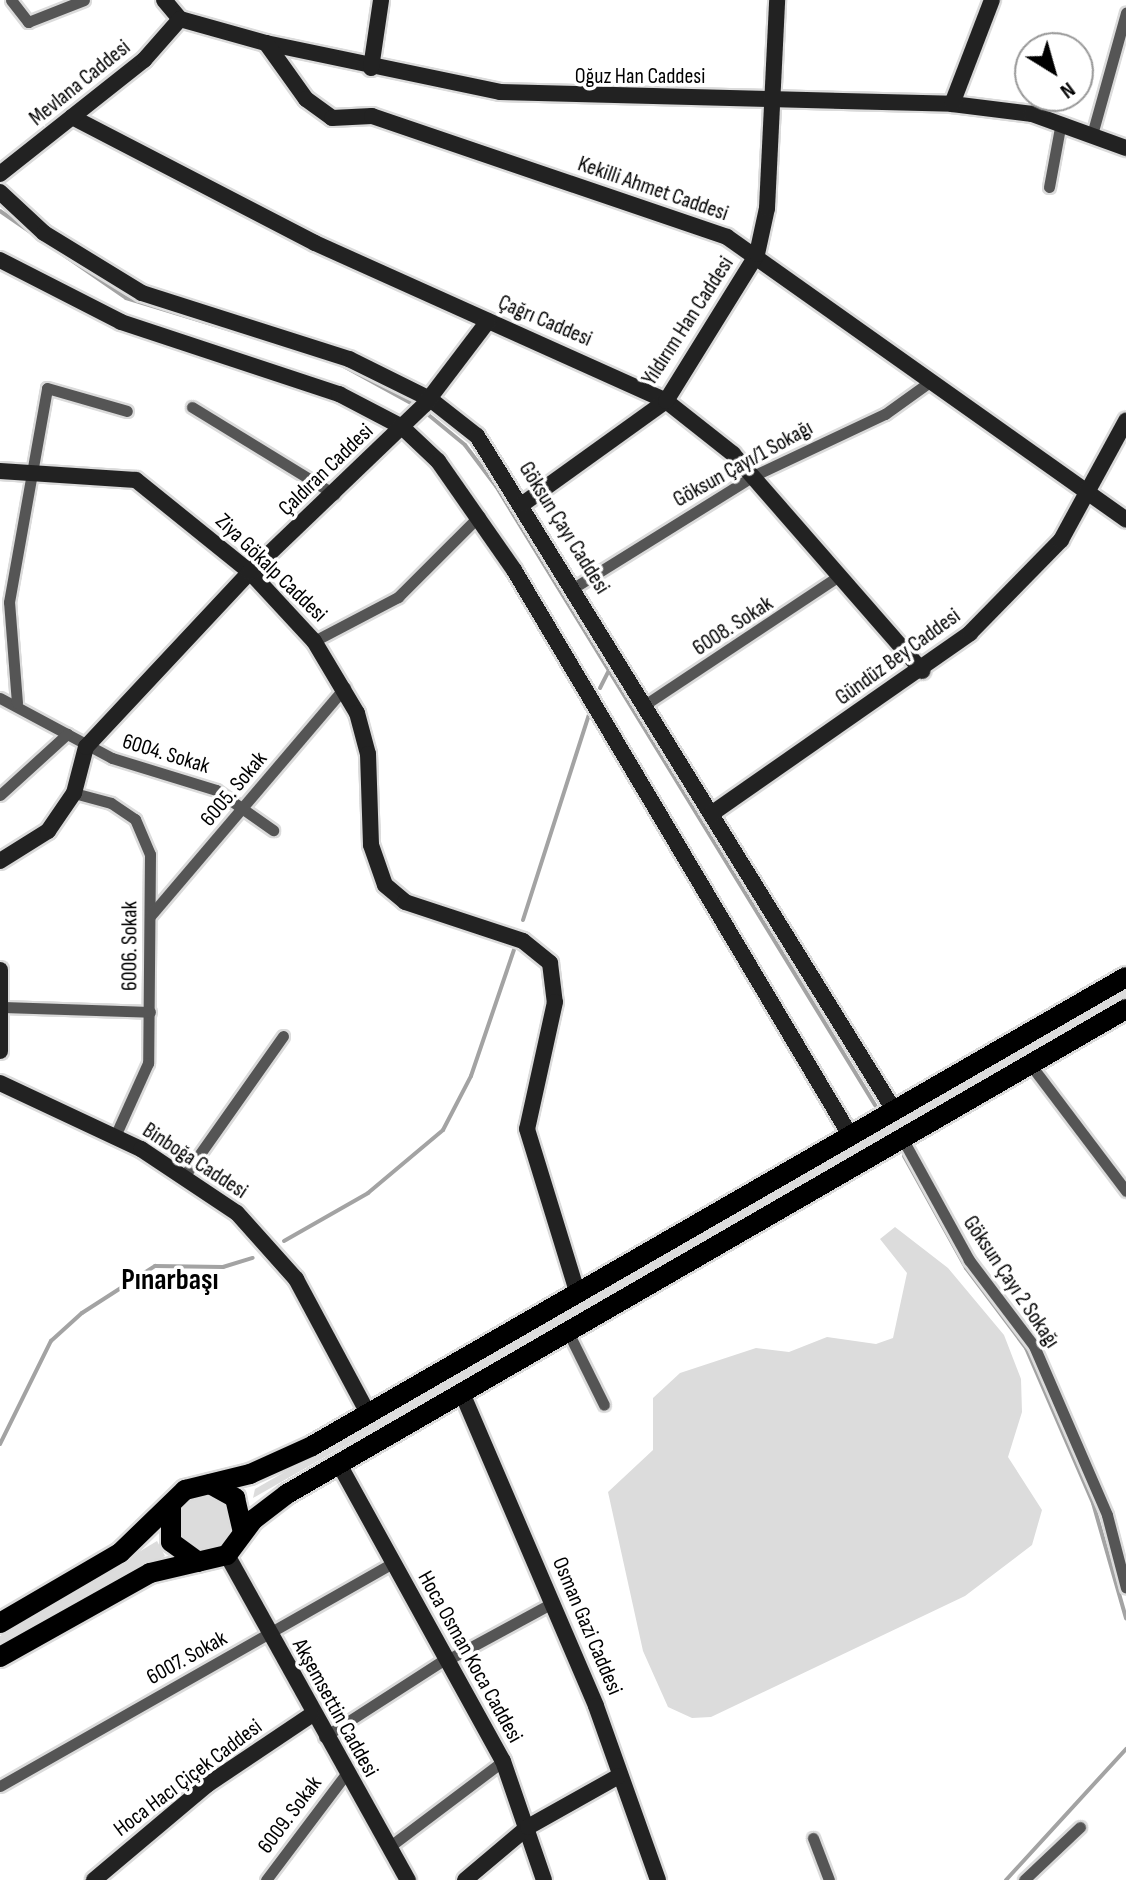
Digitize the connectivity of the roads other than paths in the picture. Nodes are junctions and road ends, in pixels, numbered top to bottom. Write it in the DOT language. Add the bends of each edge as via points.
graph roads {
  1 [pos="11,0"];
  2 [pos="84,0"];
  3 [pos="164,0"];
  4 [pos="381,0"];
  5 [pos="777,0"];
  6 [pos="992,0"];
  7 [pos="1126,13"];
  8 [pos="180,19"];
  9 [pos="266,43"];
  10 [pos="371,68"];
  11 [pos="769,99"];
  12 [pos="952,104"];
  13 [pos="72,117"];
  14 [pos="1061,122"];
  15 [pos="1093,131"];
  16 [pos="1126,148"];
  17 [pos="0,174"];
  18 [pos="1049,187"];
  19 [pos="0,192"];
  20 [pos="757,254"];
  21 [pos="0,260"];
  22 [pos="488,321"];
  23 [pos="931,381"];
  24 [pos="666,401"];
  25 [pos="428,402"];
  26 [pos="192,407"];
  27 [pos="127,411"];
  28 [pos="1126,421"];
  29 [pos="406,424"];
  30 [pos="0,471"];
  31 [pos="37,472"];
  32 [pos="753,476"];
  33 [pos="334,494"];
  34 [pos="1090,495"];
  35 [pos="524,503"];
  36 [pos="479,516"];
  37 [pos="1126,520"];
  38 [pos="250,572"];
  39 [pos="839,576"];
  40 [pos="575,587"];
  41 [pos="314,641"];
  42 [pos="922,671"];
  43 [pos="345,687"];
  44 [pos="0,698"];
  45 [pos="17,703"];
  46 [pos="646,704"];
  47 [pos="67,734"];
  48 [pos="86,747"];
  49 [pos="74,793"];
  50 [pos="0,795"];
  51 [pos="245,807"];
  52 [pos="711,814"];
  53 [pos="273,830"];
  54 [pos="0,861"];
  55 [pos="151,915"];
  56 [pos="0,970"];
  57 [pos="1126,977"];
  58 [pos="3,1007"];
  59 [pos="1126,1009"];
  60 [pos="150,1012"];
  61 [pos="283,1036"];
  62 [pos="0,1051"];
  63 [pos="1030,1064"];
  64 [pos="0,1083"];
  65 [pos="894,1110"];
  66 [pos="850,1135"];
  67 [pos="115,1136"];
  68 [pos="902,1138"];
  69 [pos="185,1175"];
  70 [pos="1126,1191"];
  71 [pos="577,1292"];
  72 [pos="568,1332"];
  73 [pos="462,1393"];
  74 [pos="604,1405"];
  75 [pos="368,1413"];
  76 [pos="339,1464"];
  77 [pos="210,1484"];
  78 [pos="173,1501"];
  79 [pos="243,1532"];
  80 [pos="227,1555"];
  81 [pos="199,1562"];
  82 [pos="392,1563"];
  83 [pos="1126,1588"];
  84 [pos="554,1602"];
  85 [pos="0,1623"];
  86 [pos="268,1635"];
  87 [pos="0,1657"];
  88 [pos="448,1658"];
  89 [pos="311,1715"];
  90 [pos="324,1737"];
  91 [pos="503,1761"];
  92 [pos="346,1774"];
  93 [pos="619,1776"];
  94 [pos="0,1786"];
  95 [pos="528,1827"];
  96 [pos="1080,1827"];
  97 [pos="813,1838"];
  98 [pos="389,1847"];
  99 [pos="94,1880"];
  100 [pos="266,1880"];
  101 [pos="408,1880"];
  102 [pos="465,1880"];
  103 [pos="544,1880"];
  104 [pos="658,1880"];
  105 [pos="829,1880"];
  106 [pos="1024,1880"];
  1 -- 2 [label="street" via="28,22"];
  3 -- 8 [label="street"];
  4 -- 10 [label="street"];
  5 -- 11 [label="street, Yıldırım Han Caddesi"];
  6 -- 12 [label="street"];
  7 -- 15 [label="street"];
  8 -- 9 [label="street, Oğuz Han Caddesi"];
  8 -- 13 [label="street, Mevlana Caddesi" via="155,50"];
  9 -- 10 [label="street, Oğuz Han Caddesi"];
  9 -- 20 [label="street, Kekilli Ahmet Caddesi" via="306,99 332,118 372,116 719,234"];
  10 -- 11 [label="street, Oğuz Han Caddesi" via="528,97"];
  11 -- 12 [label="street, Oğuz Han Caddesi"];
  11 -- 20 [label="street, Yıldırım Han Caddesi" via="767,208"];
  12 -- 14 [label="street, Oğuz Han Caddesi"];
  13 -- 17 [label="street, Mevlana Caddesi"];
  13 -- 22 [label="street, Çağrı Caddesi" via="315,243"];
  14 -- 15 [label="street, Oğuz Han Caddesi"];
  14 -- 18 [label="street"];
  15 -- 16 [label="street, Oğuz Han Caddesi"];
  19 -- 25 [label="street, Göksun Çayı Caddesi" via="44,233 142,293 349,359"];
  20 -- 23 [label="street, Kekilli Ahmet Caddesi"];
  20 -- 24 [label="street, Yıldırım Han Caddesi"];
  21 -- 29 [label="street" via="121,322 319,386"];
  22 -- 24 [label="street, Çağrı Caddesi"];
  22 -- 25 [label="street, Çaldıran Caddesi"];
  23 -- 32 [label="street, Göksun Çayı/1 Sokağı" via="885,414"];
  23 -- 34 [label="street, Kekilli Ahmet Caddesi"];
  24 -- 32 [label="street, Çağrı Caddesi"];
  24 -- 35 [label="street, Yıldırım Han Caddesi"];
  25 -- 29 [label="street, Çaldıran Caddesi"];
  25 -- 35 [label="street, Göksun Çayı Caddesi" via="477,436"];
  26 -- 33 [label="street"];
  27 -- 31 [label="street" via="47,388"];
  28 -- 34 [label="street, Gündüz Bey Caddesi"];
  29 -- 33 [label="street, Çaldıran Caddesi"];
  29 -- 36 [label="street"];
  30 -- 31 [label="street, Ziya Gökalp Caddesi"];
  31 -- 38 [label="street, Ziya Gökalp Caddesi" via="136,480"];
  31 -- 45 [label="street" via="9,602"];
  32 -- 39 [label="street, Çağrı Caddesi"];
  32 -- 40 [label="street, Göksun Çayı/1 Sokağı"];
  33 -- 38 [label="street, Çaldıran Caddesi"];
  34 -- 37 [label="street, Kekilli Ahmet Caddesi"];
  34 -- 42 [label="street, Gündüz Bey Caddesi" via="1027,578"];
  35 -- 40 [label="street, Göksun Çayı Caddesi"];
  36 -- 41 [label="street" via="398,597"];
  36 -- 66 [label="street"];
  38 -- 41 [label="street, Ziya Gökalp Caddesi"];
  38 -- 48 [label="street, Çaldıran Caddesi"];
  39 -- 42 [label="street, Çağrı Caddesi"];
  39 -- 46 [label="street, 6008. Sokak"];
  40 -- 46 [label="street, Göksun Çayı Caddesi"];
  41 -- 43 [label="street, Ziya Gökalp Caddesi"];
  42 -- 52 [label="street, Gündüz Bey Caddesi"];
  43 -- 51 [label="street, 6005. Sokak"];
  43 -- 71 [label="street, Ziya Gökalp Caddesi" via="367,743 371,845 385,885 405,902 523,941 554,972 555,1002 527,1129"];
  44 -- 45 [label="street, 6004. Sokak"];
  45 -- 47 [label="street, 6004. Sokak"];
  46 -- 52 [label="street, Göksun Çayı Caddesi"];
  47 -- 48 [label="street, 6004. Sokak"];
  47 -- 50 [label="street"];
  48 -- 49 [label="street"];
  48 -- 51 [label="street, 6004. Sokak" via="199,783"];
  49 -- 54 [label="street" via="48,831"];
  49 -- 55 [label="street, 6006. Sokak" via="111,803 143,830"];
  51 -- 53 [label="street, 6004. Sokak"];
  51 -- 55 [label="street, 6005. Sokak"];
  52 -- 65 [label="street, Göksun Çayı Caddesi"];
  55 -- 60 [label="street, 6006. Sokak"];
  56 -- 58 [label="street"];
  57 -- 65 [label="highway"];
  58 -- 60 [label="street"];
  58 -- 62 [label="street"];
  59 -- 63 [label="highway"];
  60 -- 67 [label="street, 6006. Sokak" via="144,1078"];
  61 -- 69 [label="street"];
  63 -- 68 [label="highway"];
  63 -- 70 [label="street"];
  64 -- 67 [label="street, Binboğa Caddesi"];
  65 -- 66 [label="highway"];
  66 -- 71 [label="highway"];
  67 -- 69 [label="street, Binboğa Caddesi"];
  68 -- 72 [label="highway"];
  68 -- 83 [label="street, Göksun Çayı 2 Sokağı" via="969,1260 1034,1346 1102,1503"];
  69 -- 75 [label="street, Binboğa Caddesi" via="280,1257"];
  71 -- 75 [label="highway"];
  72 -- 73 [label="highway"];
  72 -- 74 [label="street"];
  73 -- 76 [label="highway"];
  73 -- 84 [label="street, Osman Gazi Caddesi"];
  75 -- 77 [label="highway" via="279,1463"];
  76 -- 79 [label="highway" via="273,1504"];
  76 -- 82 [label="street, Hoca Osman Koca Caddesi"];
  77 -- 78 [label="highway"];
  77 -- 79 [label="highway" via="235,1498"];
  78 -- 81 [label="highway" via="169,1537"];
  78 -- 85 [label="highway" via="120,1553"];
  79 -- 80 [label="highway"];
  80 -- 81 [label="highway"];
  80 -- 86 [label="street, Akşemsettin Caddesi"];
  81 -- 87 [label="highway" via="150,1573"];
  82 -- 86 [label="street, 6007. Sokak"];
  82 -- 88 [label="street, Hoca Osman Koca Caddesi"];
  84 -- 88 [label="street"];
  84 -- 93 [label="street, Osman Gazi Caddesi"];
  86 -- 89 [label="street, Akşemsettin Caddesi"];
  86 -- 94 [label="street, 6007. Sokak"];
  88 -- 90 [label="street"];
  88 -- 91 [label="street, Hoca Osman Koca Caddesi"];
  89 -- 90 [label="street, Akşemsettin Caddesi"];
  89 -- 99 [label="street, Hoca Hacı Çiçek Caddesi" via="207,1785"];
  90 -- 92 [label="street, Akşemsettin Caddesi"];
  91 -- 95 [label="street, Hoca Osman Koca Caddesi"];
  91 -- 98 [label="street"];
  92 -- 98 [label="street, Akşemsettin Caddesi"];
  92 -- 100 [label="street, 6009. Sokak"];
  93 -- 95 [label="street"];
  93 -- 104 [label="street, Osman Gazi Caddesi"];
  95 -- 102 [label="street"];
  95 -- 103 [label="street, Hoca Osman Koca Caddesi"];
  96 -- 106 [label="street"];
  97 -- 105 [label="street"];
  98 -- 101 [label="street, Akşemsettin Caddesi"];
}
